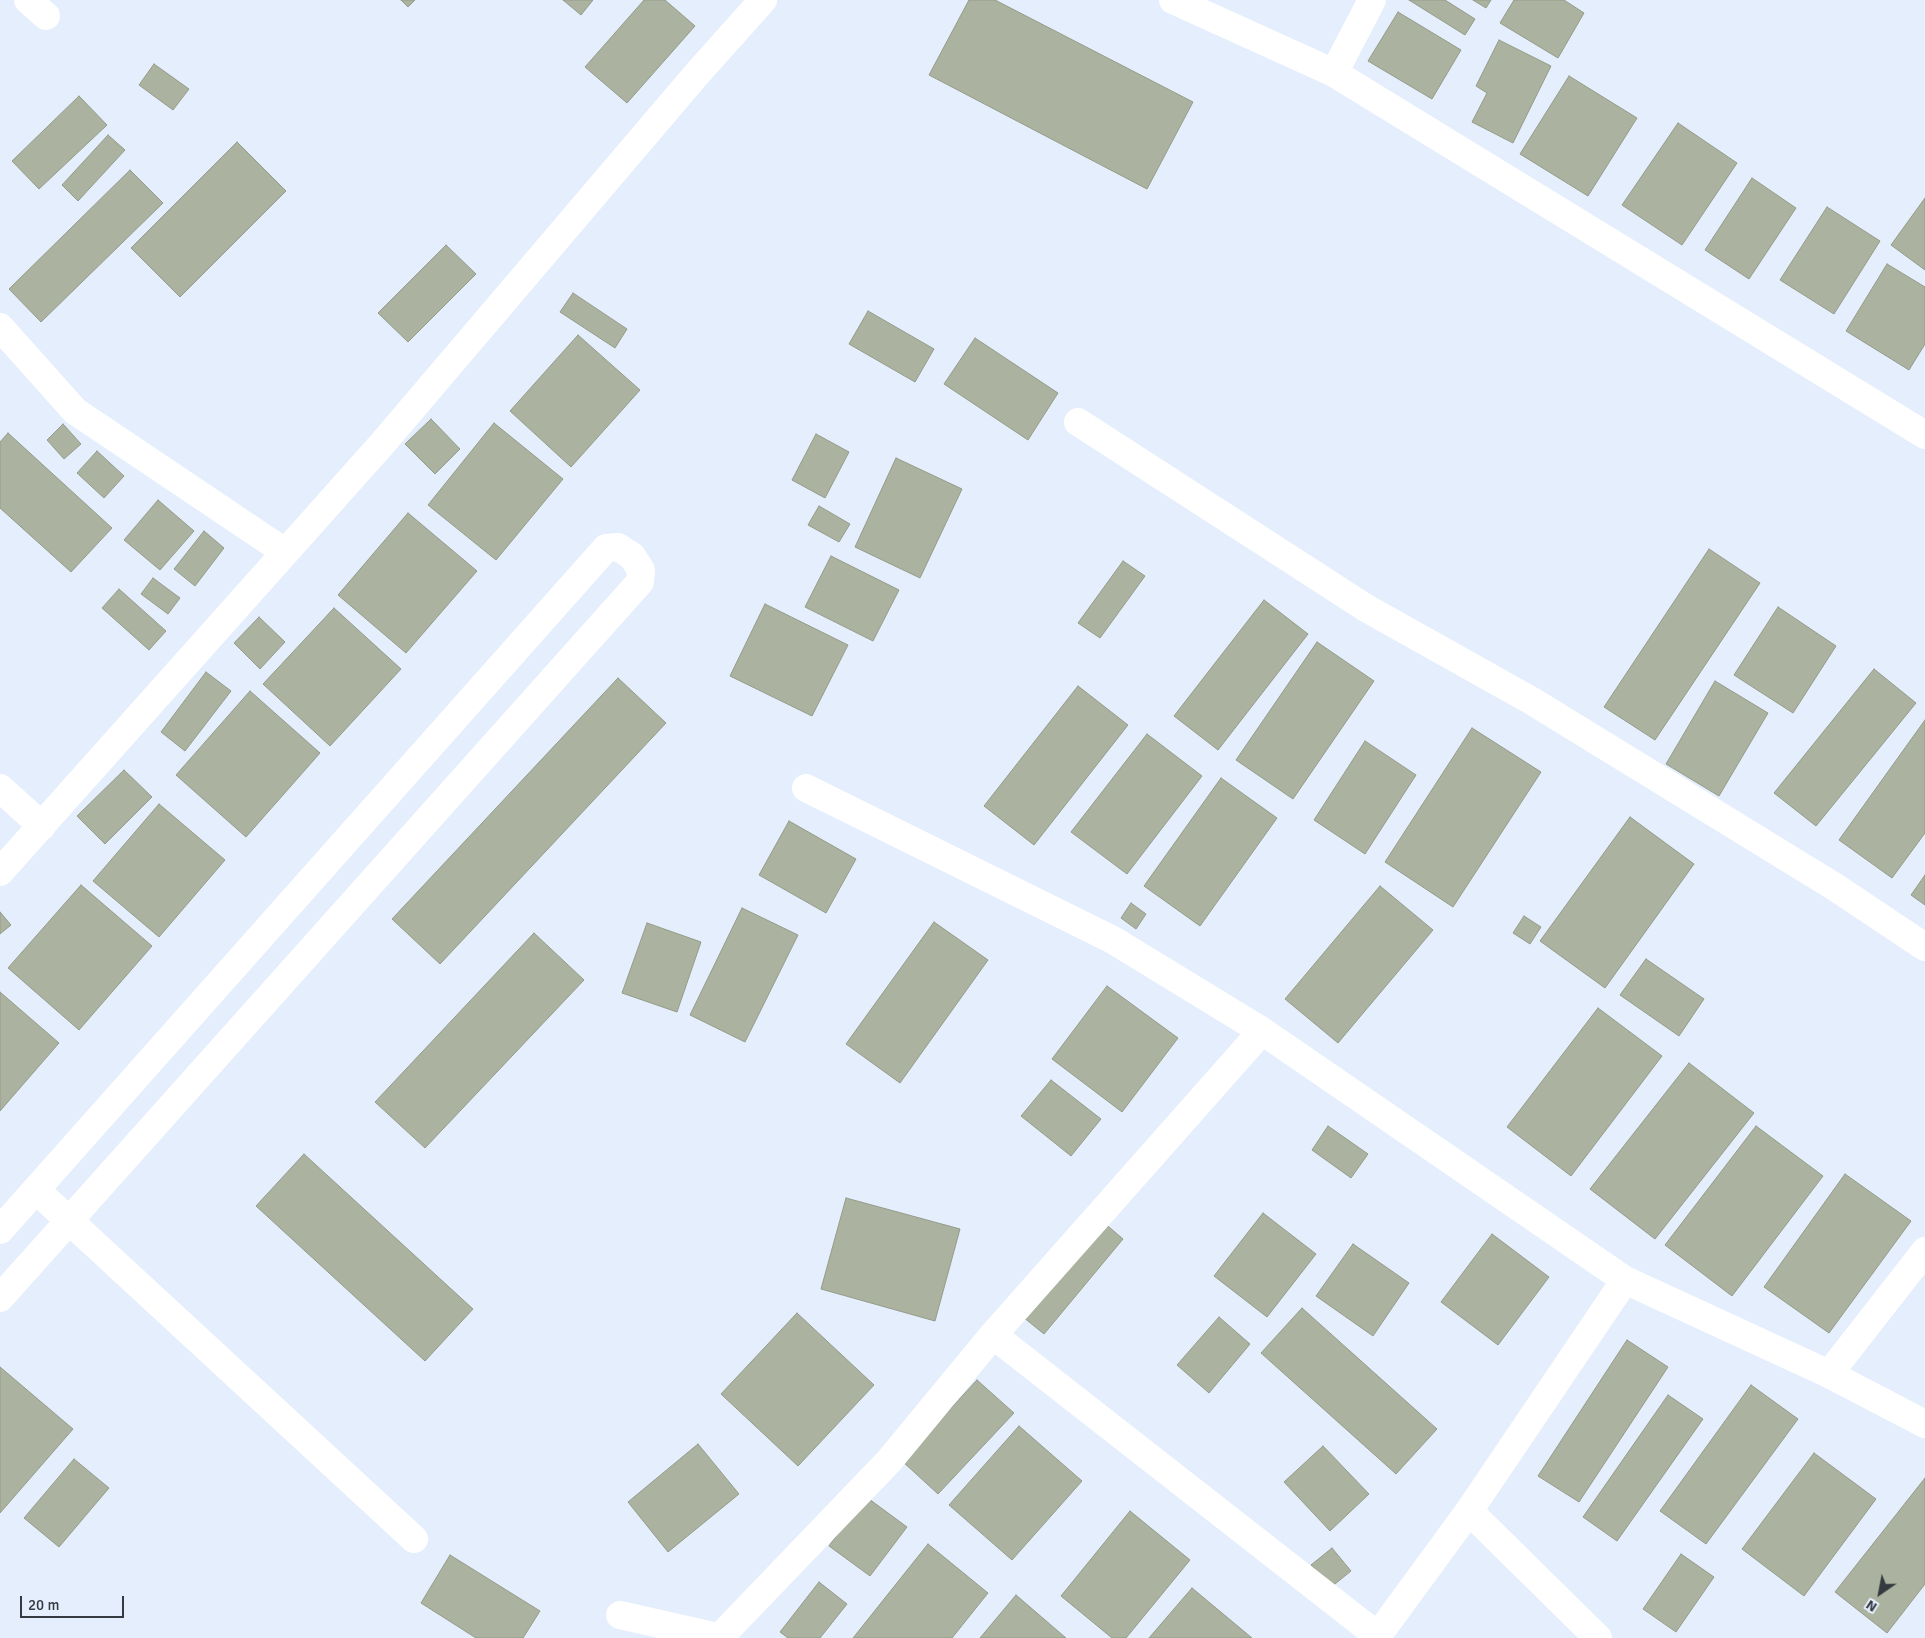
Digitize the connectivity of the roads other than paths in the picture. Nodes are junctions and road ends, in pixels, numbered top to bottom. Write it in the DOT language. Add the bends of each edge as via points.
graph roads {
  1 [pos="763,0"];
  2 [pos="1173,0"];
  3 [pos="1372,0"];
  4 [pos="1334,73"];
  5 [pos="0,328"];
  6 [pos="1078,422"];
  7 [pos="1925,435"];
  8 [pos="285,552"];
  9 [pos="0,788"];
  10 [pos="806,788"];
  11 [pos="42,826"];
  12 [pos="0,872"];
  13 [pos="1925,947"];
  14 [pos="1262,1031"];
  15 [pos="36,1190"];
  16 [pos="69,1221"];
  17 [pos="0,1230"];
  18 [pos="1925,1251"];
  19 [pos="1624,1280"];
  20 [pos="0,1298"];
  21 [pos="993,1335"];
  22 [pos="1829,1374"];
  23 [pos="1925,1424"];
  24 [pos="1469,1511"];
  25 [pos="414,1539"];
  26 [pos="620,1616"];
  27 [pos="721,1637"];
  28 [pos="1377,1637"];
  29 [pos="1598,1638"];
  1 -- 8 [label="street" via="382,444"];
  2 -- 4 [label="street"];
  3 -- 4 [label="street"];
  4 -- 7 [label="street"];
  5 -- 8 [label="street" via="75,412"];
  6 -- 13 [label="street" via="1366,608 1532,701 1826,882"];
  8 -- 11 [label="street"];
  9 -- 11 [label="street"];
  10 -- 14 [label="street" via="1113,940"];
  11 -- 12 [label="street"];
  14 -- 19 [label="street"];
  14 -- 21 [label="street"];
  15 -- 16 [label="street"];
  15 -- 16 [label="street" via="606,548 618,547 632,556 641,570 640,582"];
  15 -- 17 [label="street"];
  16 -- 20 [label="street"];
  16 -- 25 [label="street"];
  18 -- 22 [label="street"];
  19 -- 22 [label="street"];
  19 -- 24 [label="street"];
  21 -- 27 [label="street" via="889,1462"];
  21 -- 28 [label="street"];
  22 -- 23 [label="street"];
  24 -- 28 [label="street"];
  24 -- 29 [label="street"];
  26 -- 27 [label="street"];
}
